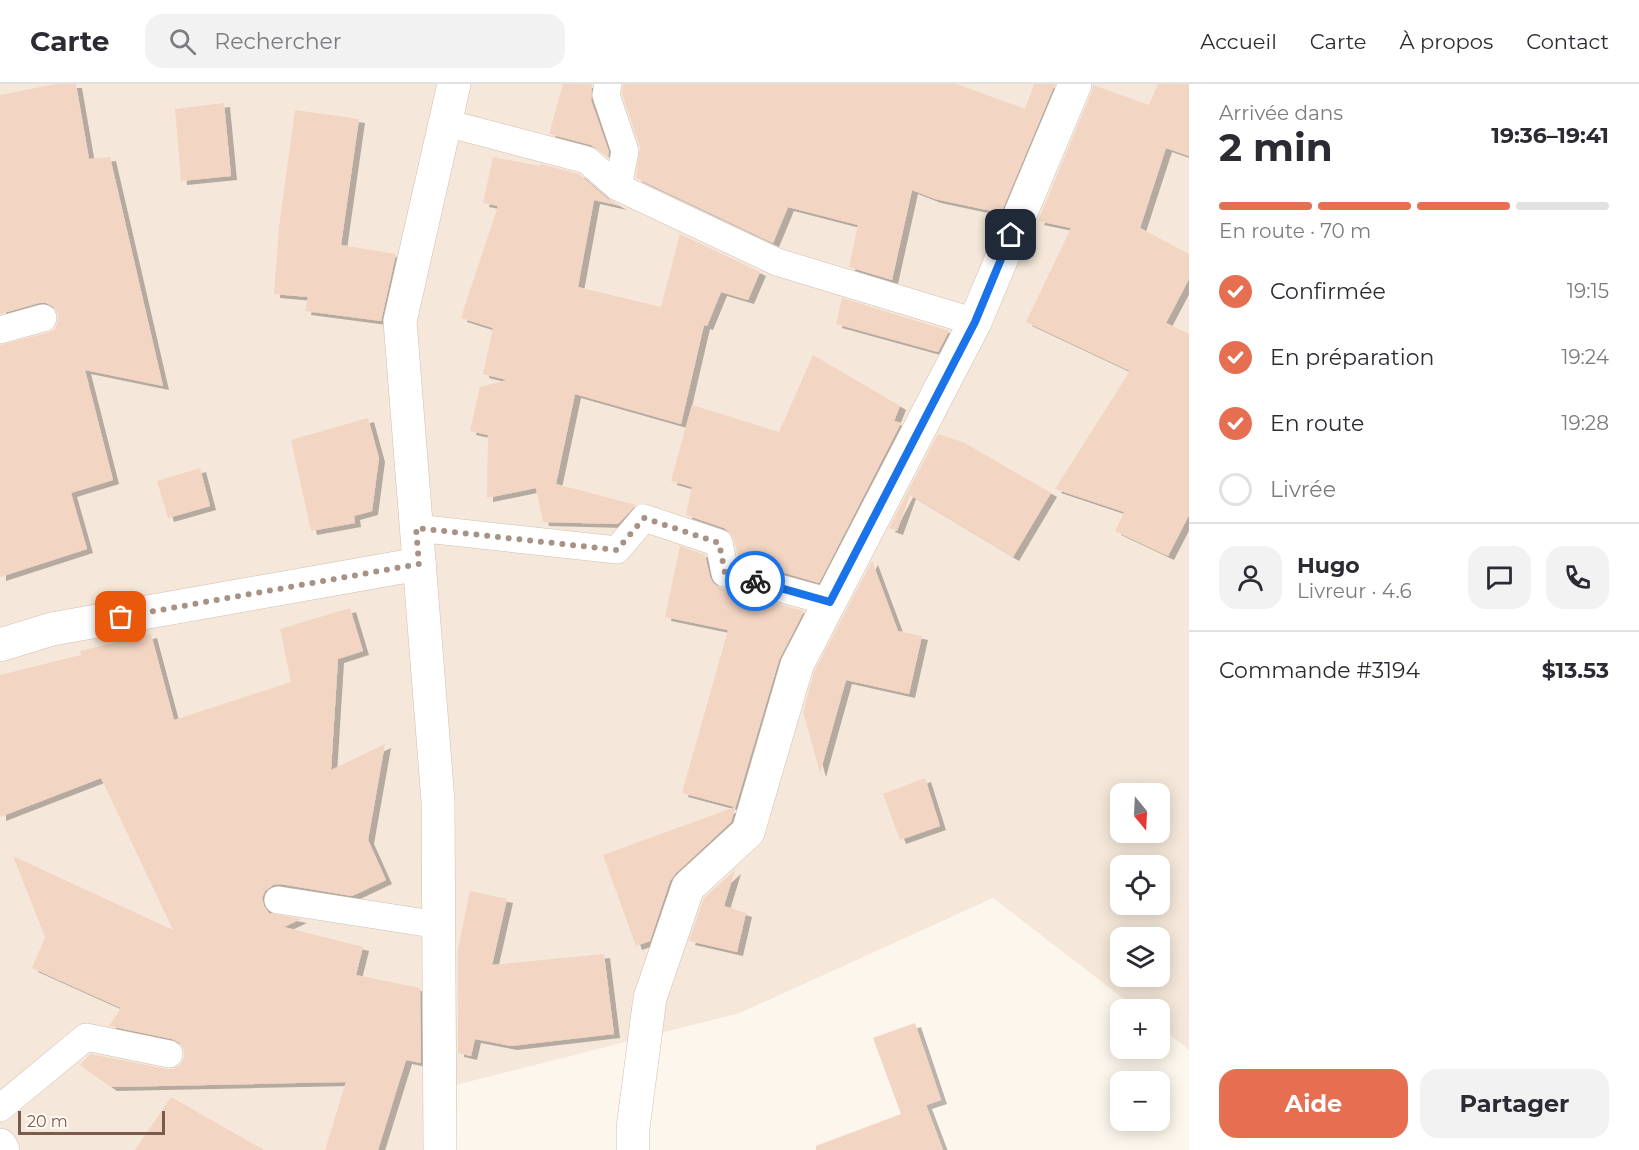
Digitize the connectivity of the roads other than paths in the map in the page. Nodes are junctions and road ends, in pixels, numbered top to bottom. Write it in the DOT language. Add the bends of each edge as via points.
graph roads {
  1 [pos="454,84"];
  2 [pos="608,84"];
  3 [pos="1075,84"];
  4 [pos="446,123"];
  5 [pos="618,187"];
  6 [pos="43,318"];
  7 [pos="975,322"];
  8 [pos="0,330"];
  9 [pos="416,528"];
  10 [pos="419,564"];
  11 [pos="830,602"];
  12 [pos="0,645"];
  13 [pos="278,900"];
  14 [pos="440,925"];
  15 [pos="169,1054"];
  16 [pos="0,1108"];
  17 [pos="0,1145"];
  18 [pos="3,1150"];
  19 [pos="440,1150"];
  20 [pos="633,1150"];
  1 -- 4 [label="street"];
  2 -- 5 [label="lane" via="606,95 625,150"];
  3 -- 7 [label="street"];
  4 -- 5 [label="lane" via="587,160"];
  4 -- 9 [label="street" via="400,321"];
  5 -- 7 [label="lane" via="777,262"];
  6 -- 8 [label="lane"];
  7 -- 11 [label="street"];
  9 -- 10 [label="street"];
  9 -- 11 [label="lane" via="617,550 644,518 719,543 725,573"];
  10 -- 12 [label="street" via="52,629"];
  10 -- 14 [label="street" via="438,801"];
  11 -- 20 [label="street" via="797,665 748,832 688,887 650,998"];
  13 -- 14 [label="lane"];
  14 -- 19 [label="street"];
  15 -- 16 [label="lane" via="86,1037"];
  17 -- 18 [label="street"];
}
